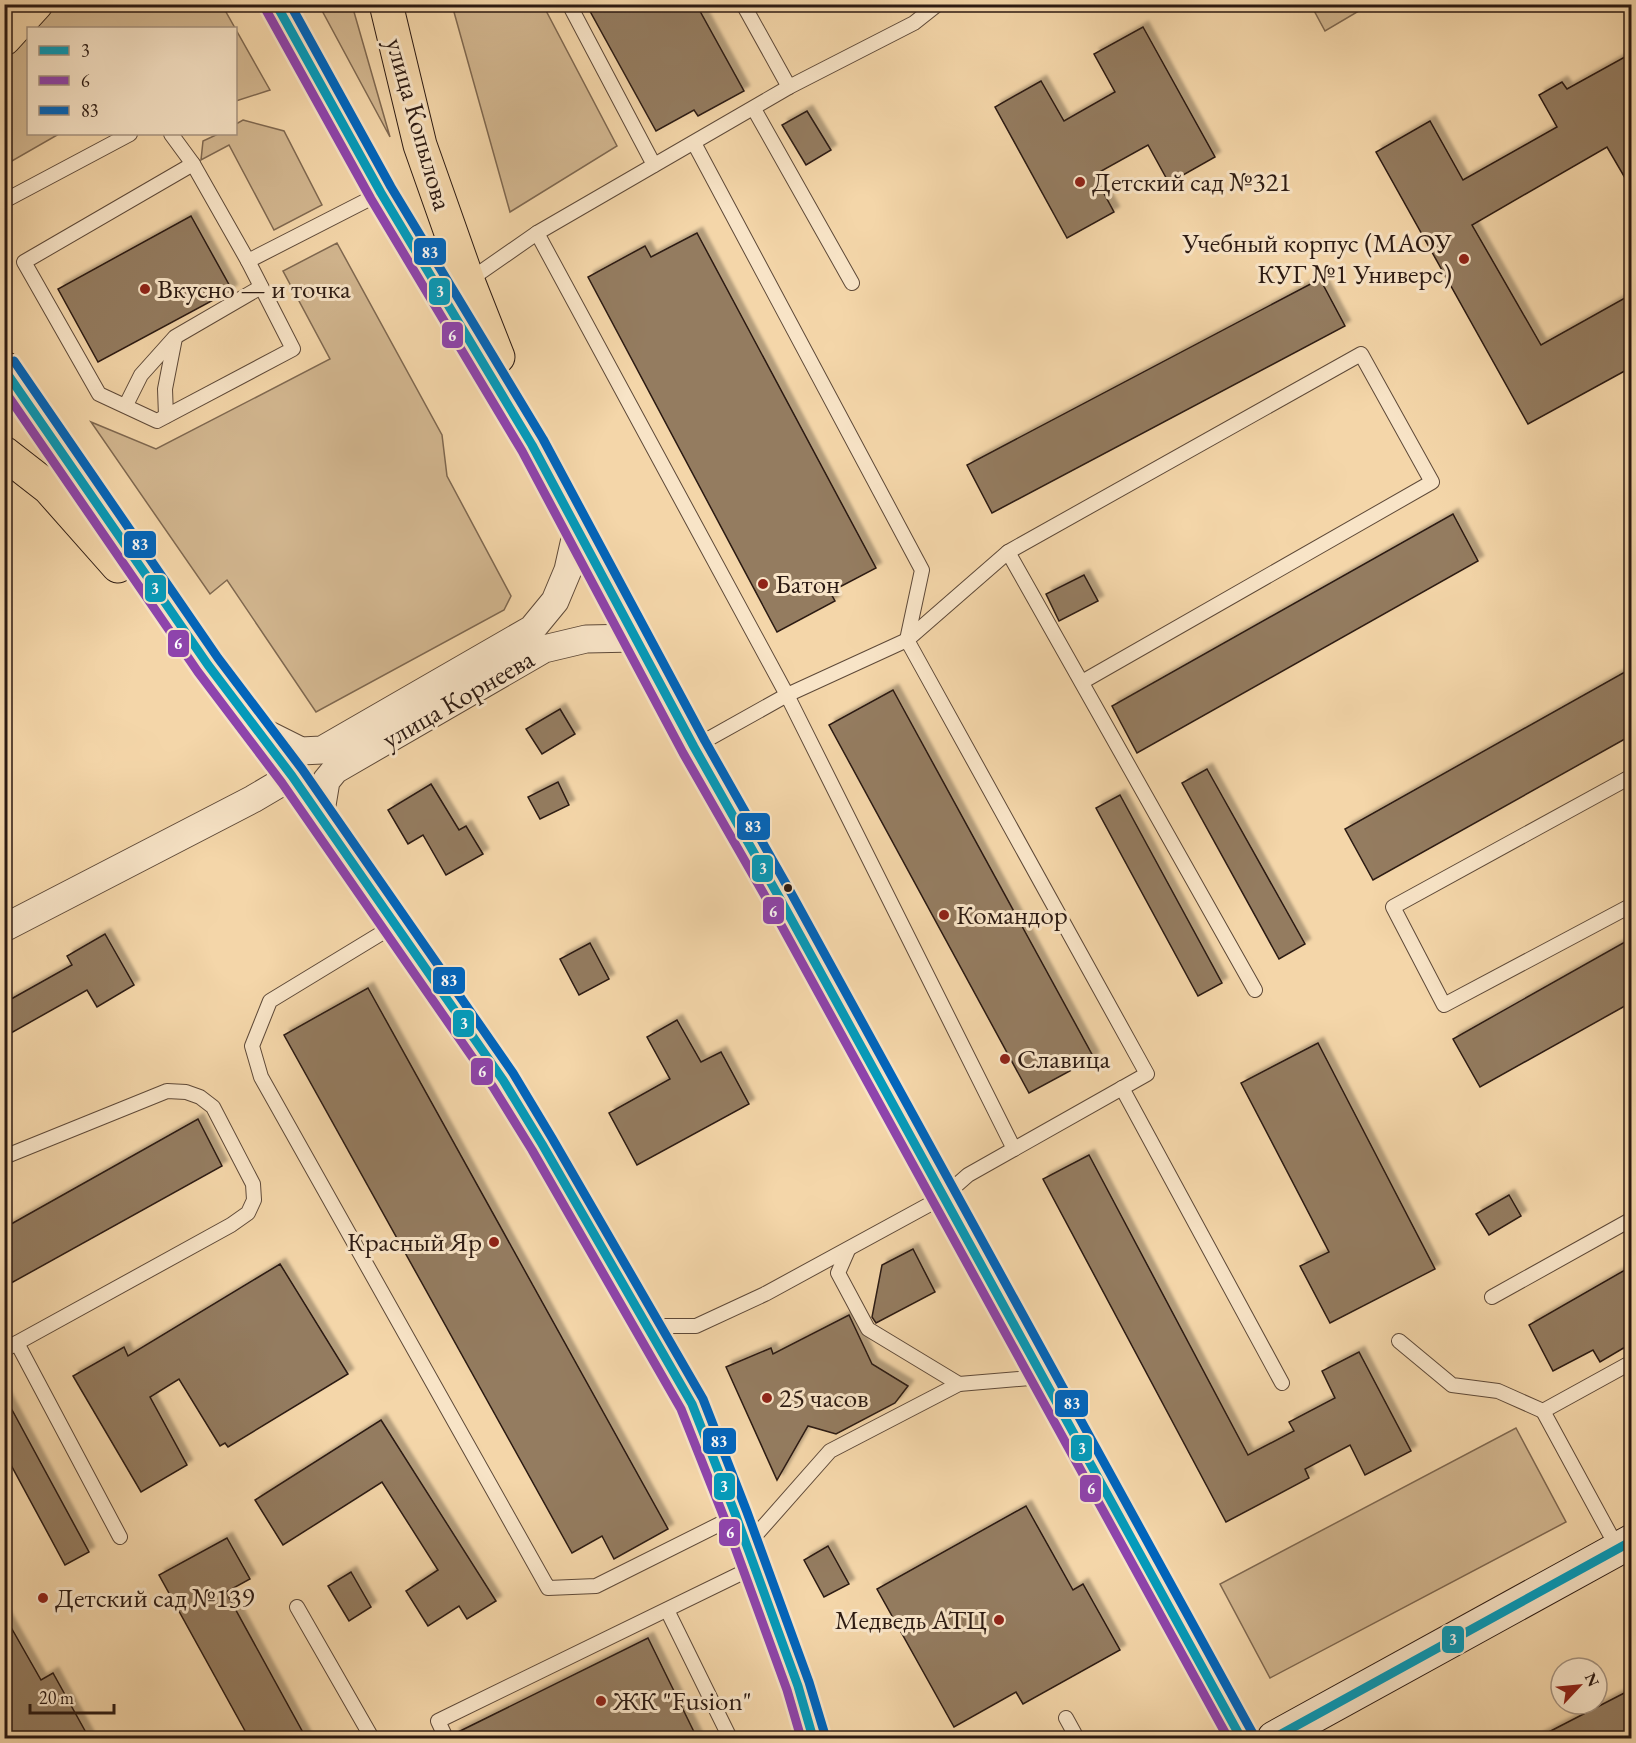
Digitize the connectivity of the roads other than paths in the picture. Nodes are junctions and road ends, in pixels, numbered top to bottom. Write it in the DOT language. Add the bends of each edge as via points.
graph roads {
  1 [pos="36,4"];
  2 [pos="276,4"];
  3 [pos="386,4"];
  4 [pos="569,4"];
  5 [pos="743,4"];
  6 [pos="938,4"];
  7 [pos="4,39"];
  8 [pos="789,87"];
  9 [pos="754,109"];
  10 [pos="128,135"];
  11 [pos="172,135"];
  12 [pos="694,143"];
  13 [pos="192,164"];
  14 [pos="654,165"];
  15 [pos="381,193"];
  16 [pos="4,201"];
  17 [pos="537,233"];
  18 [pos="248,261"];
  19 [pos="468,281"];
  20 [pos="852,283"];
  21 [pos="261,287"];
  22 [pos="175,337"];
  23 [pos="4,368"];
  24 [pos="126,405"];
  25 [pos="166,416"];
  26 [pos="532,445"];
  27 [pos="4,453"];
  28 [pos="577,530"];
  29 [pos="1008,552"];
  30 [pos="636,638"];
  31 [pos="907,640"];
  32 [pos="207,665"];
  33 [pos="1082,682"];
  34 [pos="787,695"];
  35 [pos="256,728"];
  36 [pos="694,747"];
  37 [pos="292,776"];
  38 [pos="1632,776"];
  39 [pos="320,817"];
  40 [pos="1632,905"];
  41 [pos="395,925"];
  42 [pos="4,928"];
  43 [pos="1256,990"];
  44 [pos="1122,1088"];
  45 [pos="1014,1149"];
  46 [pos="4,1157"];
  47 [pos="943,1197"];
  48 [pos="1632,1219"];
  49 [pos="848,1250"];
  50 [pos="1492,1297"];
  51 [pos="648,1326"];
  52 [pos="1399,1341"];
  53 [pos="11,1346"];
  54 [pos="1632,1362"];
  55 [pos="1042,1377"];
  56 [pos="1282,1383"];
  57 [pos="959,1384"];
  58 [pos="1543,1411"];
  59 [pos="120,1537"];
  60 [pos="746,1543"];
  61 [pos="1625,1545"];
  62 [pos="297,1607"];
  63 [pos="667,1610"];
  64 [pos="1066,1718"];
  65 [pos="372,1738"];
  66 [pos="446,1738"];
  67 [pos="730,1738"];
  68 [pos="813,1738"];
  69 [pos="1077,1738"];
  70 [pos="1242,1738"];
  71 [pos="1274,1738"];
  1 -- 7 [label="main road"];
  2 -- 15 [label="main road, улица Копылова"];
  3 -- 19 [label="main road, улица Копылова" via="420,145"];
  4 -- 14 [label="lane"];
  5 -- 8 [label="lane"];
  6 -- 8 [label="lane" via="914,22"];
  8 -- 9 [label="lane"];
  9 -- 12 [label="lane"];
  9 -- 20 [label="lane"];
  10 -- 16 [label="lane"];
  11 -- 13 [label="lane"];
  12 -- 14 [label="lane"];
  12 -- 31 [label="lane" via="922,570"];
  13 -- 18 [label="lane"];
  13 -- 24 [label="lane" via="24,262 99,394"];
  14 -- 17 [label="lane"];
  15 -- 18 [label="lane"];
  15 -- 26 [label="main road, улица Копылова"];
  17 -- 19 [label="lane"];
  17 -- 34 [label="lane"];
  18 -- 21 [label="lane"];
  19 -- 26 [label="main road, улица Копылова"];
  21 -- 22 [label="lane"];
  21 -- 25 [label="lane" via="293,349"];
  22 -- 24 [label="lane" via="141,375"];
  22 -- 25 [label="lane" via="165,389"];
  23 -- 32 [label="main road"];
  24 -- 25 [label="lane" via="158,421"];
  26 -- 28 [label="main road, улица Копылова"];
  27 -- 32 [label="main road" via="49,488"];
  28 -- 30 [label="main road, улица Копылова"];
  28 -- 35 [label="street" via="568,570 555,601 532,629 322,750 301,751"];
  29 -- 31 [label="lane"];
  29 -- 33 [label="lane"];
  29 -- 33 [label="lane" via="1361,354 1432,482"];
  30 -- 36 [label="main road, улица Копылова"];
  30 -- 39 [label="street, улица Корнеева" via="586,639 544,649 335,770 326,781"];
  31 -- 34 [label="lane"];
  31 -- 44 [label="lane" via="1147,1074"];
  32 -- 35 [label="main road"];
  33 -- 43 [label="lane"];
  34 -- 36 [label="lane"];
  34 -- 45 [label="lane"];
  35 -- 37 [label="main road"];
  36 -- 47 [label="main road, улица Копылова"];
  37 -- 39 [label="main road"];
  37 -- 42 [label="street"];
  38 -- 40 [label="lane" via="1393,907 1444,1005"];
  39 -- 41 [label="main road"];
  41 -- 51 [label="main road" via="503,1080"];
  41 -- 60 [label="lane" via="270,1001 252,1046 261,1077 548,1587 596,1586"];
  44 -- 45 [label="lane"];
  44 -- 56 [label="lane"];
  45 -- 47 [label="lane" via="968,1175"];
  46 -- 53 [label="lane" via="167,1091 186,1092 213,1107 253,1184 254,1200 248,1214 231,1225"];
  47 -- 49 [label="lane"];
  47 -- 55 [label="main road, улица Копылова"];
  48 -- 50 [label="lane"];
  49 -- 51 [label="lane" via="696,1326"];
  49 -- 57 [label="lane" via="838,1273 868,1329"];
  51 -- 60 [label="main road" via="692,1404"];
  52 -- 58 [label="lane" via="1452,1385 1498,1391"];
  53 -- 59 [label="lane"];
  54 -- 58 [label="lane"];
  55 -- 57 [label="lane"];
  55 -- 70 [label="main road, улица Копылова"];
  57 -- 60 [label="lane" via="830,1450"];
  58 -- 61 [label="lane"];
  60 -- 63 [label="lane"];
  60 -- 68 [label="main road"];
  61 -- 71 [label="main road"];
  62 -- 65 [label="lane"];
  63 -- 66 [label="lane" via="438,1721"];
  63 -- 67 [label="lane"];
  64 -- 69 [label="lane"];
}
